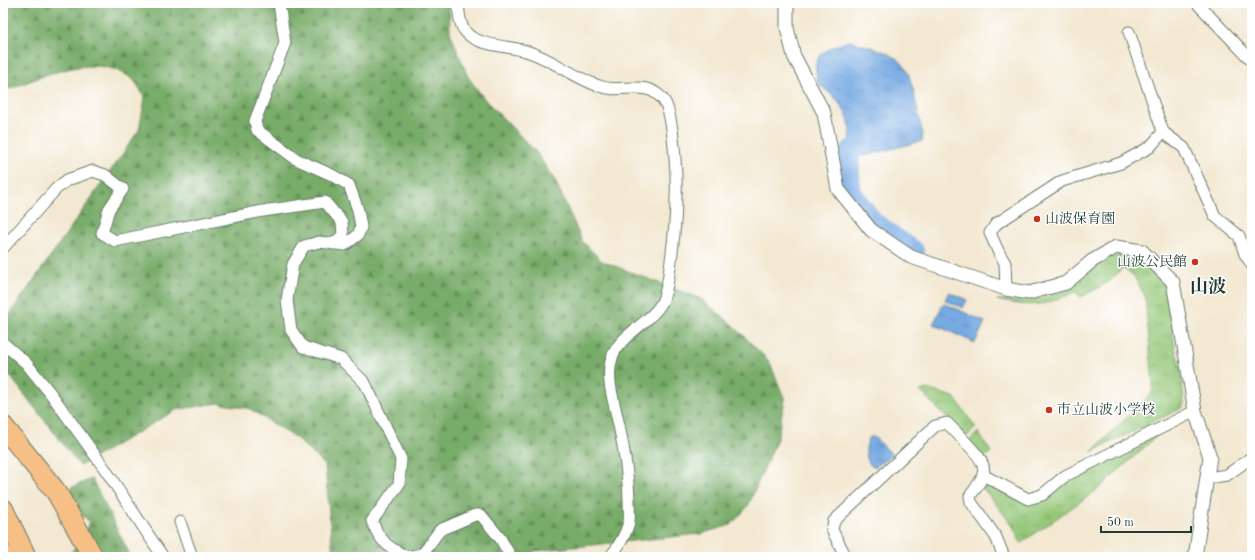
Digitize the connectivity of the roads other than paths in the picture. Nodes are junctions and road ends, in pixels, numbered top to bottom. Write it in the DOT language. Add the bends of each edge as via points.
graph roads {
  1 [pos="279,3"];
  2 [pos="458,3"];
  3 [pos="787,3"];
  4 [pos="1197,3"];
  5 [pos="1129,32"];
  6 [pos="1252,61"];
  7 [pos="1163,132"];
  8 [pos="333,244"];
  9 [pos="3,248"];
  10 [pos="1252,265"];
  11 [pos="1006,289"];
  12 [pos="3,343"];
  13 [pos="1195,411"];
  14 [pos="3,426"];
  15 [pos="1252,457"];
  16 [pos="983,475"];
  17 [pos="1207,478"];
  18 [pos="3,509"];
  19 [pos="180,522"];
  20 [pos="3,554"];
  21 [pos="4,557"];
  22 [pos="26,557"];
  23 [pos="93,557"];
  24 [pos="163,557"];
  25 [pos="192,557"];
  26 [pos="511,557"];
  27 [pos="610,557"];
  28 [pos="846,557"];
  29 [pos="1004,557"];
  30 [pos="1195,557"];
  1 -- 8 [label="street" via="285,43 255,121 257,130 296,159 349,185 361,227 358,234 345,245"];
  2 -- 27 [label="street" via="460,21 465,32 480,42 526,51 600,87 616,90 642,87 653,90 664,102 673,134 676,199 667,286 661,303 649,320 624,340 612,356 611,389 625,450 629,521"];
  3 -- 11 [label="street" via="787,28 794,56 824,113 838,189 871,230 910,257"];
  4 -- 6 [label="street"];
  5 -- 7 [label="street"];
  7 -- 10 [label="street" via="1184,148 1215,216 1240,236 1245,254"];
  7 -- 11 [label="street" via="1150,147 1120,163 1062,181 996,224 990,233 1005,263"];
  8 -- 9 [label="street" via="342,235 342,222 325,202 263,211 115,241 102,233 110,209 123,188 93,170 68,180 56,189"];
  8 -- 26 [label="street" via="318,242 304,246 293,264 286,300 291,330 302,347 341,359 365,383 401,459 399,484 372,521 378,536 391,549 407,557 422,554 440,530 475,515 481,515 500,538"];
  11 -- 13 [label="street" via="1029,294 1066,283 1092,261 1116,247 1142,251 1173,282"];
  12 -- 24 [label="street" via="26,363 51,394 105,469"];
  13 -- 16 [label="street" via="1065,476 1042,495 1028,499"];
  13 -- 17 [label="street" via="1210,457"];
  14 -- 23 [label="highway" via="57,493"];
  15 -- 17 [label="street" via="1227,476"];
  16 -- 28 [label="street" via="982,458 947,423 935,426 834,521 832,530"];
  16 -- 29 [label="street" via="970,496 971,502 996,537"];
  17 -- 30 [label="street"];
  18 -- 22 [label="highway"];
  19 -- 25 [label="street"];
  20 -- 21 [label="highway"];
}
